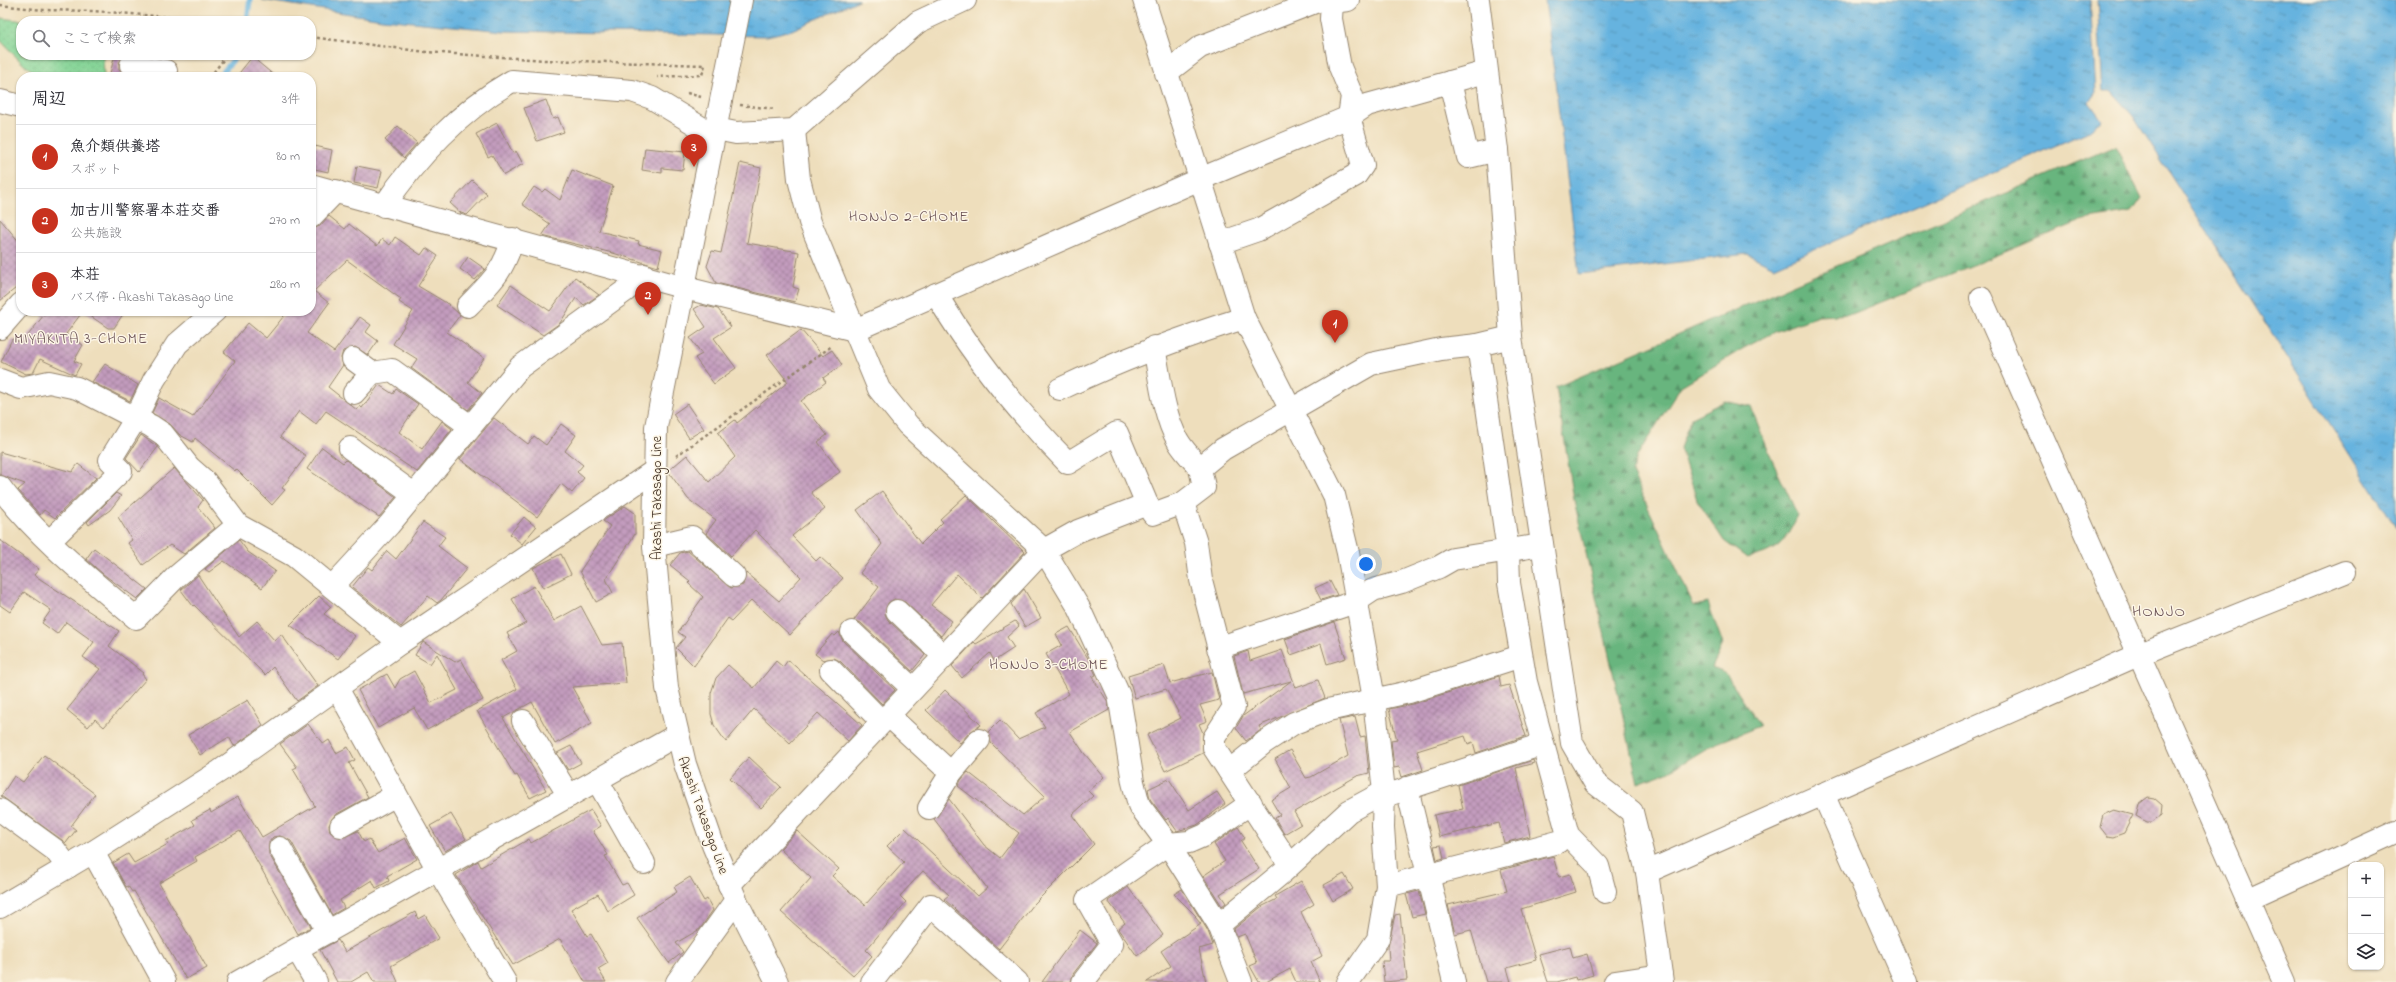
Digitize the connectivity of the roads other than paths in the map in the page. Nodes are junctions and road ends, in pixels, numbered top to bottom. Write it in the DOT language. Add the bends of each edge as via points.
graph roads {
  1 [pos="741,0"];
  2 [pos="965,0"];
  3 [pos="1144,0"];
  4 [pos="1478,0"];
  5 [pos="1340,1"];
  6 [pos="1486,72"];
  7 [pos="1166,73"];
  8 [pos="1450,82"];
  9 [pos="0,100"];
  10 [pos="16,105"];
  11 [pos="1349,117"];
  12 [pos="716,129"];
  13 [pos="794,130"];
  14 [pos="1497,150"];
  15 [pos="1200,179"];
  16 [pos="316,186"];
  17 [pos="336,191"];
  18 [pos="384,206"];
  19 [pos="316,211"];
  20 [pos="513,239"];
  21 [pos="1220,243"];
  22 [pos="644,275"];
  23 [pos="684,288"];
  24 [pos="936,294"];
  25 [pos="1981,298"];
  26 [pos="468,306"];
  27 [pos="16,310"];
  28 [pos="209,316"];
  29 [pos="1244,318"];
  30 [pos="0,328"];
  31 [pos="855,330"];
  32 [pos="1511,337"];
  33 [pos="1478,345"];
  34 [pos="1154,347"];
  35 [pos="353,359"];
  36 [pos="372,373"];
  37 [pos="0,380"];
  38 [pos="1060,389"];
  39 [pos="354,393"];
  40 [pos="1290,409"];
  41 [pos="136,418"];
  42 [pos="470,426"];
  43 [pos="350,448"];
  44 [pos="1200,468"];
  45 [pos="654,471"];
  46 [pos="0,487"];
  47 [pos="415,495"];
  48 [pos="1182,503"];
  49 [pos="1147,504"];
  50 [pos="238,525"];
  51 [pos="50,541"];
  52 [pos="1542,545"];
  53 [pos="654,546"];
  54 [pos="1044,550"];
  55 [pos="1508,551"];
  56 [pos="2345,572"];
  57 [pos="735,575"];
  58 [pos="332,587"];
  59 [pos="1355,602"];
  60 [pos="897,611"];
  61 [pos="852,632"];
  62 [pos="400,643"];
  63 [pos="1218,648"];
  64 [pos="2138,655"];
  65 [pos="944,656"];
  66 [pos="1521,656"];
  67 [pos="831,670"];
  68 [pos="337,688"];
  69 [pos="913,689"];
  70 [pos="1374,700"];
  71 [pos="885,719"];
  72 [pos="523,721"];
  73 [pos="677,735"];
  74 [pos="979,740"];
  75 [pos="1543,744"];
  76 [pos="1229,771"];
  77 [pos="951,773"];
  78 [pos="597,780"];
  79 [pos="1407,788"];
  80 [pos="1384,794"];
  81 [pos="1824,794"];
  82 [pos="396,795"];
  83 [pos="569,796"];
  84 [pos="1251,803"];
  85 [pos="929,808"];
  86 [pos="0,810"];
  87 [pos="342,826"];
  88 [pos="2396,832"];
  89 [pos="1558,842"];
  90 [pos="1168,844"];
  91 [pos="280,848"];
  92 [pos="93,852"];
  93 [pos="644,863"];
  94 [pos="1290,865"];
  95 [pos="68,867"];
  96 [pos="438,870"];
  97 [pos="1647,872"];
  98 [pos="1427,875"];
  99 [pos="1387,886"];
  100 [pos="733,892"];
  101 [pos="1605,892"];
  102 [pos="2247,900"];
  103 [pos="0,907"];
  104 [pos="1219,925"];
  105 [pos="328,932"];
  106 [pos="297,949"];
  107 [pos="1662,979"];
  108 [pos="164,982"];
  109 [pos="238,982"];
  110 [pos="316,982"];
  111 [pos="505,982"];
  112 [pos="678,982"];
  113 [pos="777,982"];
  114 [pos="872,982"];
  115 [pos="1017,982"];
  116 [pos="1083,982"];
  117 [pos="1241,982"];
  118 [pos="1348,982"];
  119 [pos="1454,982"];
  120 [pos="1615,982"];
  121 [pos="1906,982"];
  122 [pos="2284,982"];
  1 -- 12 [label="street, Akashi Takasago Line"];
  2 -- 13 [label="street" via="918,22"];
  3 -- 7 [label="street"];
  4 -- 6 [label="street"];
  5 -- 7 [label="street" via="1320,0 1200,47"];
  5 -- 11 [label="street" via="1332,19 1340,67 1352,96"];
  6 -- 8 [label="street"];
  6 -- 14 [label="street"];
  7 -- 15 [label="street"];
  8 -- 11 [label="street" via="1367,105"];
  8 -- 14 [label="street" via="1468,157"];
  9 -- 10 [label="street"];
  11 -- 15 [label="street"];
  11 -- 21 [label="street" via="1363,165 1356,175 1258,230"];
  12 -- 13 [label="street" via="736,133"];
  12 -- 18 [label="street" via="705,130 652,98 632,91 512,81 447,131 395,189"];
  12 -- 23 [label="street, Akashi Takasago Line"];
  13 -- 31 [label="street" via="799,179 810,222"];
  14 -- 32 [label="street"];
  15 -- 21 [label="street"];
  15 -- 24 [label="street"];
  16 -- 17 [label="street"];
  17 -- 18 [label="street"];
  17 -- 19 [label="street"];
  18 -- 20 [label="street"];
  20 -- 22 [label="street"];
  20 -- 26 [label="street" via="498,275"];
  21 -- 29 [label="street"];
  22 -- 23 [label="street"];
  22 -- 42 [label="street" via="625,292 520,368"];
  23 -- 31 [label="street"];
  23 -- 45 [label="street, Akashi Takasago Line" via="656,428"];
  24 -- 31 [label="street"];
  24 -- 49 [label="street" via="954,325 1005,396 1068,463 1117,433"];
  25 -- 64 [label="street"];
  27 -- 30 [label="street"];
  28 -- 41 [label="street" via="177,344 154,380"];
  29 -- 34 [label="street"];
  29 -- 40 [label="street"];
  31 -- 54 [label="street" via="879,389 908,425"];
  32 -- 33 [label="street"];
  32 -- 52 [label="street"];
  33 -- 40 [label="street" via="1440,349 1370,364"];
  33 -- 55 [label="street"];
  34 -- 38 [label="street"];
  34 -- 44 [label="street" via="1166,410 1174,434"];
  35 -- 36 [label="street"];
  36 -- 39 [label="street"];
  36 -- 42 [label="street" via="392,370"];
  37 -- 41 [label="street" via="21,388 49,382 77,388"];
  40 -- 44 [label="street" via="1223,449"];
  40 -- 59 [label="street" via="1334,495 1348,553"];
  41 -- 50 [label="street" via="163,434"];
  41 -- 51 [label="street" via="110,460 121,471"];
  42 -- 47 [label="street"];
  43 -- 47 [label="street"];
  44 -- 48 [label="street" via="1204,487"];
  45 -- 53 [label="street, Akashi Takasago Line"];
  45 -- 62 [label="street"];
  46 -- 51 [label="street" via="13,504"];
  47 -- 58 [label="street"];
  48 -- 49 [label="street" via="1153,514"];
  48 -- 63 [label="street" via="1196,543 1201,580"];
  49 -- 54 [label="street" via="1078,531"];
  50 -- 51 [label="street" via="176,577 136,618"];
  50 -- 58 [label="street" via="294,556"];
  52 -- 55 [label="street"];
  52 -- 97 [label="street" via="1572,743 1595,783 1632,812"];
  53 -- 57 [label="street" via="692,537"];
  53 -- 73 [label="street, Akashi Takasago Line" via="667,688"];
  54 -- 65 [label="street"];
  54 -- 90 [label="street" via="1079,608 1119,695 1132,782 1139,805"];
  55 -- 59 [label="street" via="1453,559 1402,582 1374,590"];
  55 -- 66 [label="street" via="1509,583"];
  56 -- 64 [label="street"];
  58 -- 62 [label="street"];
  59 -- 63 [label="street"];
  59 -- 70 [label="street"];
  60 -- 65 [label="street"];
  61 -- 69 [label="street"];
  62 -- 68 [label="street"];
  63 -- 76 [label="street" via="1234,707 1214,738 1214,748"];
  64 -- 81 [label="street"];
  64 -- 102 [label="street"];
  65 -- 69 [label="street"];
  66 -- 70 [label="street" via="1409,692"];
  66 -- 75 [label="street"];
  67 -- 71 [label="street"];
  68 -- 82 [label="street"];
  68 -- 92 [label="street" via="220,771"];
  69 -- 71 [label="street"];
  70 -- 76 [label="street" via="1328,710 1294,723"];
  70 -- 80 [label="street"];
  71 -- 77 [label="street"];
  71 -- 100 [label="street"];
  72 -- 83 [label="street"];
  73 -- 78 [label="street"];
  73 -- 100 [label="street, Akashi Takasago Line" via="696,799"];
  74 -- 77 [label="street"];
  75 -- 79 [label="street"];
  75 -- 101 [label="street" via="1568,835 1598,866"];
  76 -- 84 [label="street"];
  77 -- 85 [label="street"];
  78 -- 83 [label="street"];
  78 -- 93 [label="street"];
  79 -- 80 [label="street"];
  79 -- 98 [label="street"];
  80 -- 94 [label="street" via="1349,811"];
  80 -- 99 [label="street"];
  81 -- 97 [label="street"];
  81 -- 121 [label="street"];
  82 -- 87 [label="street"];
  82 -- 96 [label="street"];
  83 -- 96 [label="street"];
  84 -- 90 [label="street" via="1206,835 1189,842"];
  84 -- 94 [label="street"];
  86 -- 95 [label="street" via="54,850"];
  88 -- 102 [label="street"];
  89 -- 98 [label="street"];
  90 -- 104 [label="street"];
  90 -- 116 [label="street" via="1087,900 1112,944"];
  91 -- 105 [label="street"];
  92 -- 95 [label="street"];
  92 -- 108 [label="street"];
  94 -- 104 [label="street"];
  95 -- 103 [label="street"];
  96 -- 105 [label="street"];
  96 -- 111 [label="street"];
  97 -- 107 [label="street"];
  98 -- 99 [label="street"];
  98 -- 119 [label="street"];
  99 -- 118 [label="street" via="1378,939"];
  100 -- 112 [label="street"];
  100 -- 113 [label="street, Akashi Takasago Line"];
  102 -- 122 [label="street"];
  104 -- 117 [label="street"];
  105 -- 106 [label="street"];
  106 -- 109 [label="street"];
  106 -- 110 [label="street"];
  107 -- 120 [label="street"];
  114 -- 115 [label="street" via="931,904"];
}
